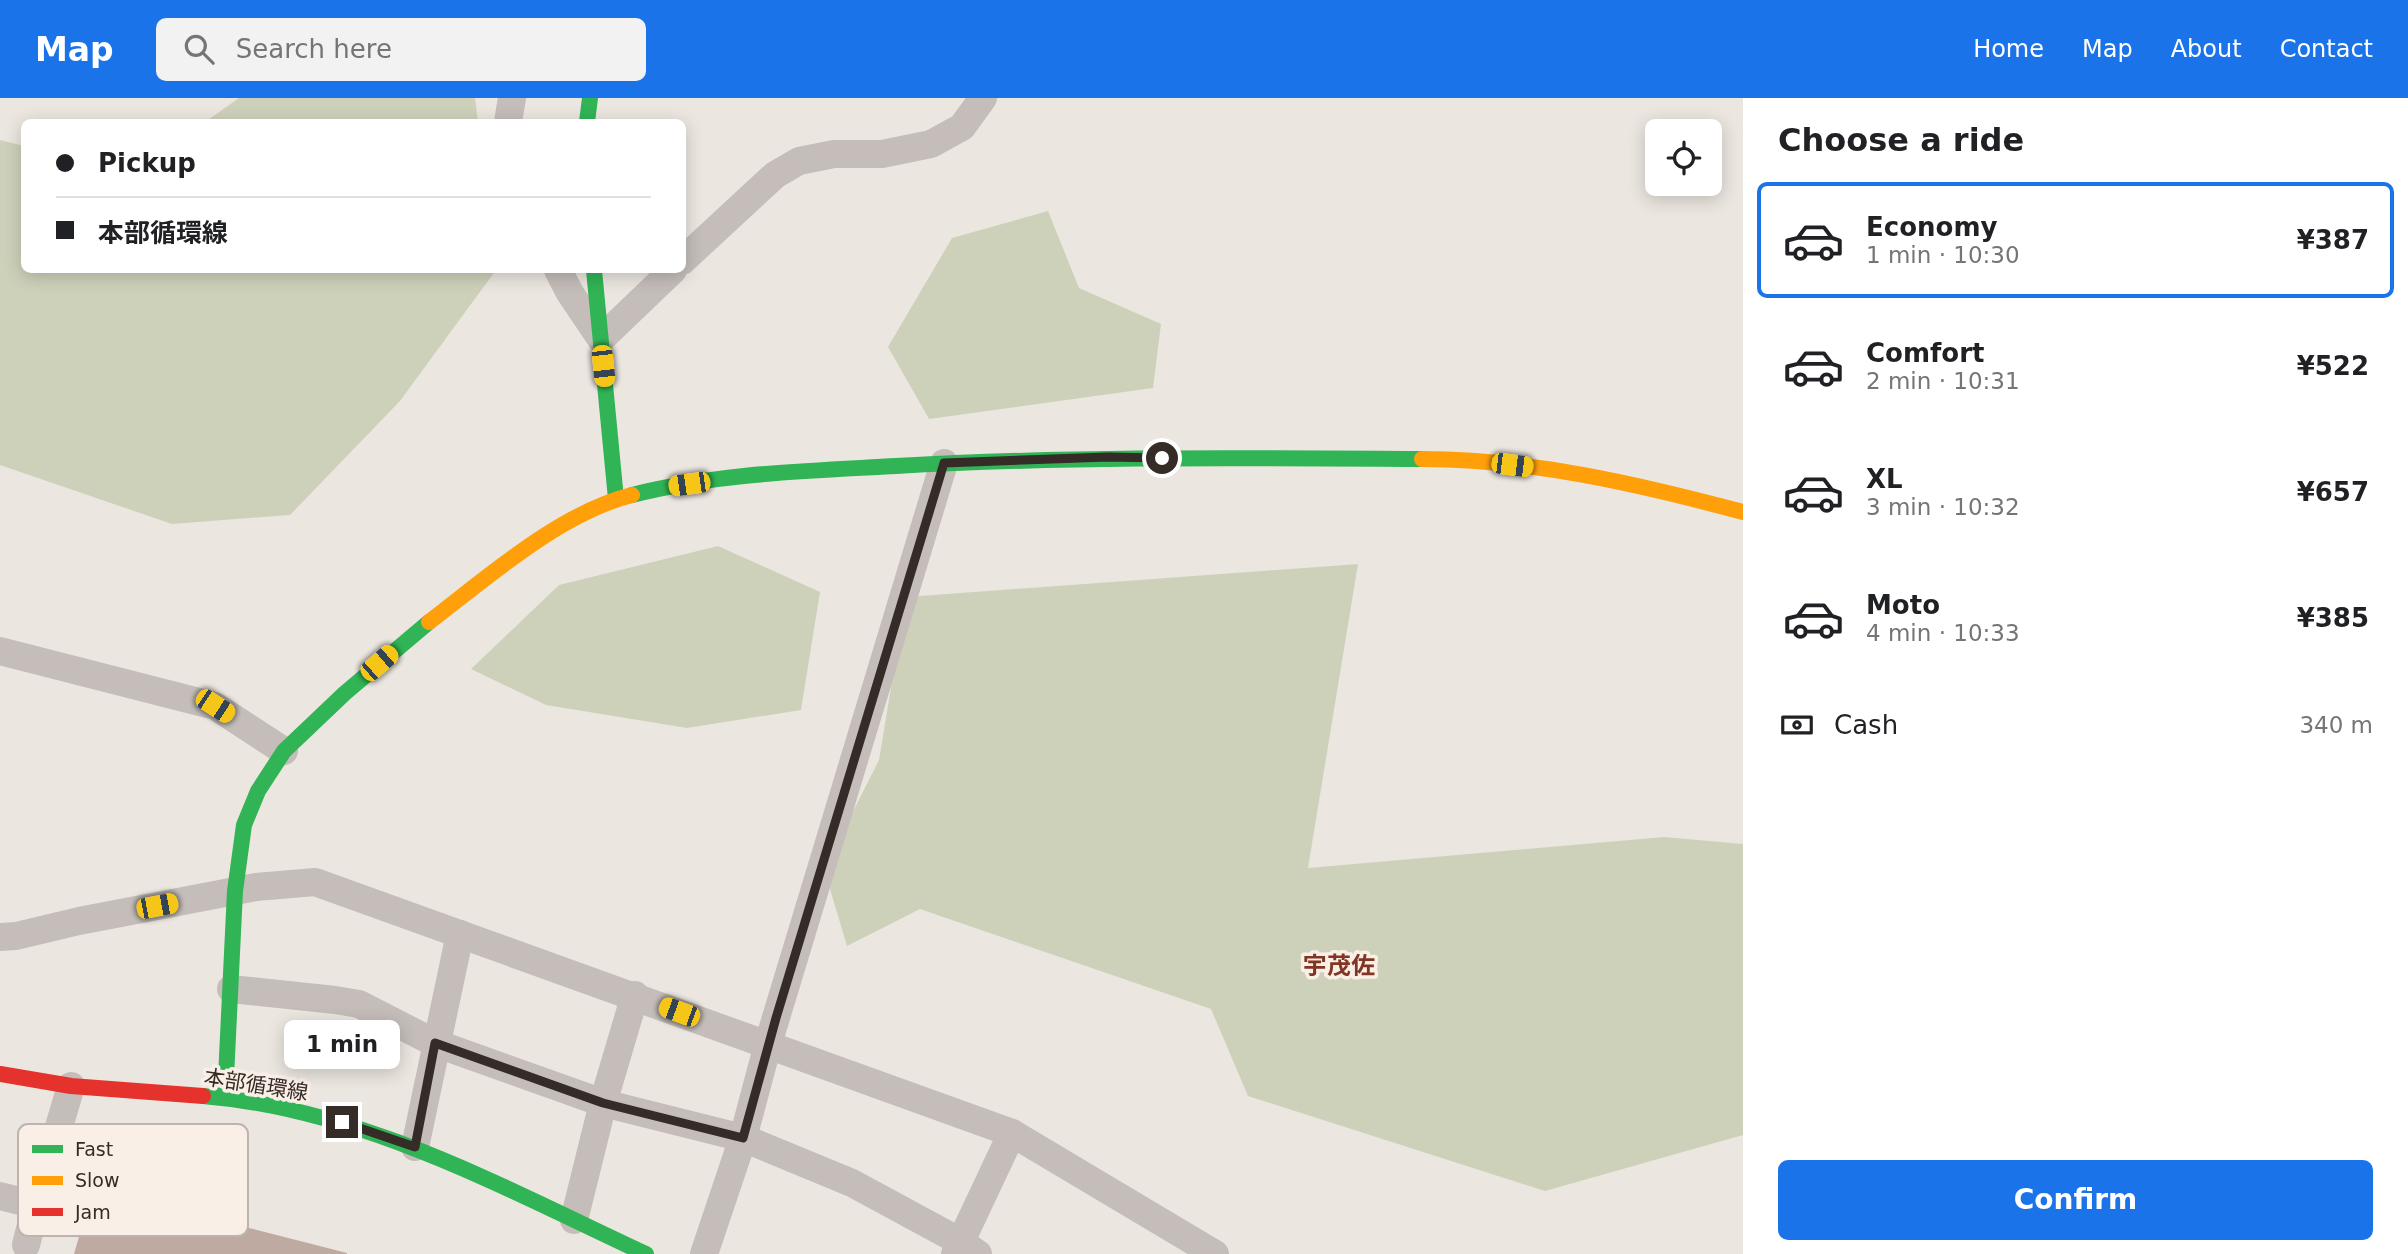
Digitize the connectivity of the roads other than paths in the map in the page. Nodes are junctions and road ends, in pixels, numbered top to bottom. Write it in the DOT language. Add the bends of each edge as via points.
graph roads {
  1 [pos="512,98"];
  2 [pos="590,98"];
  3 [pos="983,98"];
  4 [pos="509,119"];
  5 [pos="587,119"];
  6 [pos="686,257"];
  7 [pos="560,273"];
  8 [pos="594,273"];
  9 [pos="670,273"];
  10 [pos="601,339"];
  11 [pos="944,463"];
  12 [pos="616,499"];
  13 [pos="1743,512"];
  14 [pos="0,651"];
  15 [pos="284,751"];
  16 [pos="236,891"];
  17 [pos="460,934"];
  18 [pos="0,937"];
  19 [pos="231,989"];
  20 [pos="635,995"];
  21 [pos="435,1043"];
  22 [pos="768,1044"];
  23 [pos="0,1074"];
  24 [pos="71,1086"];
  25 [pos="225,1098"];
  26 [pos="603,1103"];
  27 [pos="60,1124"];
  28 [pos="1012,1133"];
  29 [pos="743,1138"];
  30 [pos="415,1147"];
  31 [pos="0,1196"];
  32 [pos="18,1200"];
  33 [pos="574,1220"];
  34 [pos="28,1236"];
  35 [pos="26,1245"];
  36 [pos="965,1250"];
  37 [pos="646,1254"];
  38 [pos="704,1254"];
  39 [pos="1215,1254"];
  1 -- 4 [label="street"];
  2 -- 5 [label="main road"];
  3 -- 6 [label="street" via="962,127 931,144 882,154 834,154 799,161 775,175"];
  7 -- 10 [label="street"];
  8 -- 10 [label="main road"];
  9 -- 10 [label="street"];
  10 -- 12 [label="main road"];
  11 -- 12 [label="main road" via="764,473 664,487"];
  11 -- 13 [label="main road" via="1108,457 1465,459 1559,471"];
  11 -- 22 [label="street"];
  12 -- 15 [label="main road" via="579,515 513,558 414,633"];
  14 -- 15 [label="street" via="215,706"];
  15 -- 16 [label="main road" via="258,790 244,825"];
  16 -- 17 [label="street" via="315,882"];
  16 -- 18 [label="street"];
  16 -- 19 [label="main road"];
  17 -- 20 [label="street"];
  17 -- 21 [label="street"];
  19 -- 21 [label="street" via="359,1004"];
  19 -- 25 [label="main road"];
  20 -- 22 [label="street"];
  20 -- 26 [label="street"];
  21 -- 26 [label="street"];
  21 -- 30 [label="street"];
  22 -- 28 [label="street"];
  22 -- 29 [label="street"];
  23 -- 24 [label="main road, 本部循環線"];
  24 -- 25 [label="main road, 本部循環線"];
  24 -- 27 [label="street"];
  25 -- 30 [label="main road, 本部循環線" via="342,1122"];
  26 -- 29 [label="street"];
  26 -- 33 [label="street"];
  28 -- 36 [label="street"];
  28 -- 39 [label="street"];
  29 -- 36 [label="street" via="852,1183"];
  29 -- 38 [label="street"];
  30 -- 33 [label="main road, 本部循環線"];
  31 -- 32 [label="street"];
  33 -- 37 [label="main road, 本部循環線"];
  34 -- 35 [label="street"];
}
